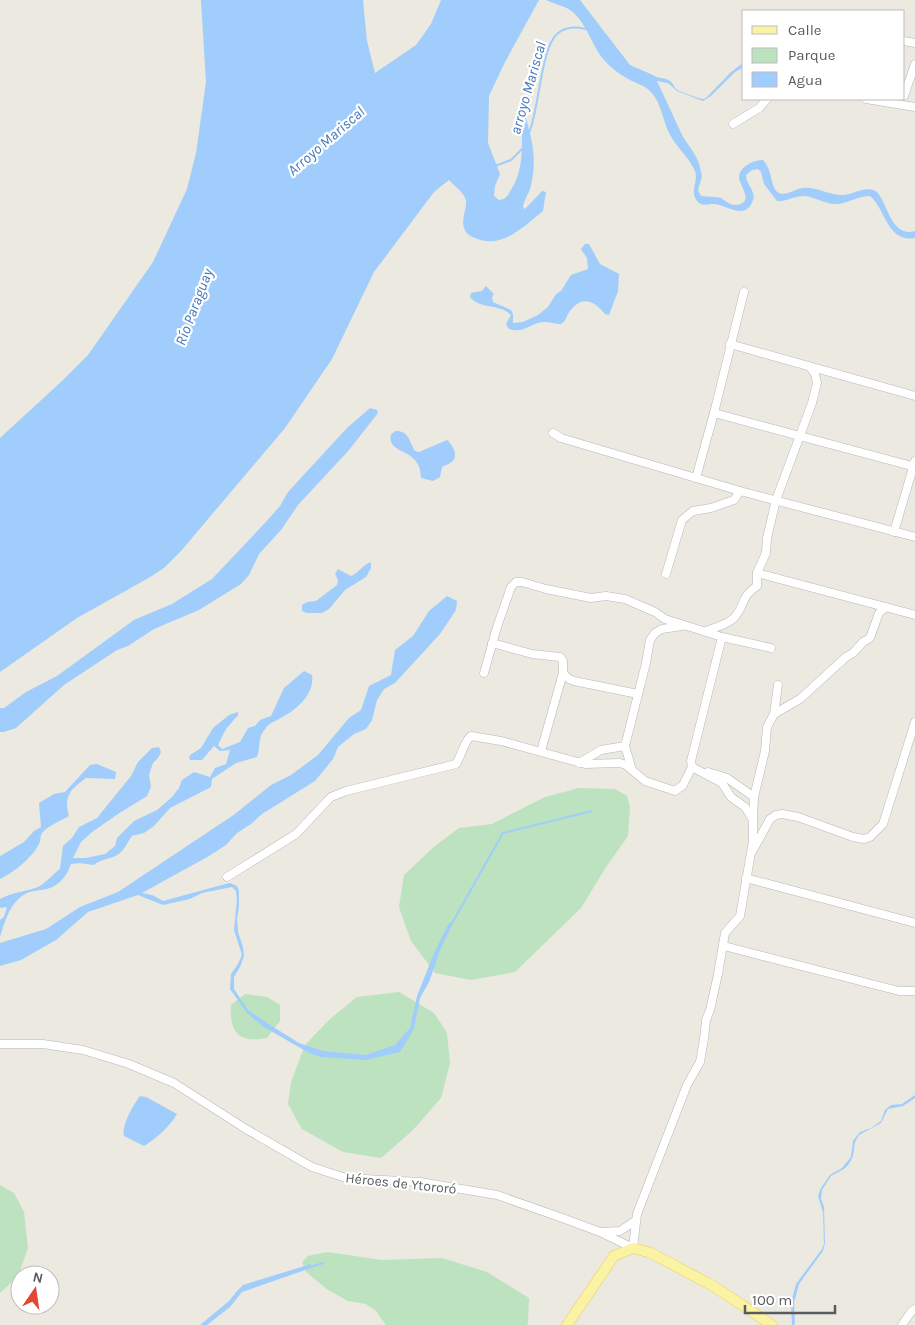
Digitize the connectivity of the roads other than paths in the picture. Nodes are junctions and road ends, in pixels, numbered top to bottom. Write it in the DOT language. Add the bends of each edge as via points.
graph roads {
  1 [pos="915,64"];
  2 [pos="905,92"];
  3 [pos="766,100"];
  4 [pos="902,100"];
  5 [pos="915,107"];
  6 [pos="733,124"];
  7 [pos="744,292"];
  8 [pos="730,344"];
  9 [pos="810,367"];
  10 [pos="835,374"];
  11 [pos="817,383"];
  12 [pos="915,396"];
  13 [pos="714,413"];
  14 [pos="553,433"];
  15 [pos="801,436"];
  16 [pos="914,465"];
  17 [pos="696,478"];
  18 [pos="740,491"];
  19 [pos="776,500"];
  20 [pos="894,532"];
  21 [pos="915,537"];
  22 [pos="757,573"];
  23 [pos="666,574"];
  24 [pos="778,578"];
  25 [pos="757,586"];
  26 [pos="886,607"];
  27 [pos="915,615"];
  28 [pos="689,625"];
  29 [pos="706,631"];
  30 [pos="722,637"];
  31 [pos="492,643"];
  32 [pos="770,648"];
  33 [pos="484,673"];
  34 [pos="563,673"];
  35 [pos="778,685"];
  36 [pos="638,694"];
  37 [pos="774,714"];
  38 [pos="915,722"];
  39 [pos="625,746"];
  40 [pos="541,751"];
  41 [pos="579,763"];
  42 [pos="692,767"];
  43 [pos="633,772"];
  44 [pos="754,797"];
  45 [pos="753,820"];
  46 [pos="752,851"];
  47 [pos="227,876"];
  48 [pos="746,878"];
  49 [pos="915,923"];
  50 [pos="724,946"];
  51 [pos="915,991"];
  52 [pos="0,1044"];
  53 [pos="635,1221"];
  54 [pos="600,1232"];
  55 [pos="633,1248"];
  56 [pos="915,1309"];
  57 [pos="567,1325"];
  58 [pos="772,1325"];
  59 [pos="902,1325"];
  1 -- 2 [label="street"];
  3 -- 6 [label="street" via="760,108"];
  4 -- 5 [label="street"];
  7 -- 8 [label="street"];
  8 -- 9 [label="street"];
  8 -- 13 [label="street"];
  9 -- 10 [label="street"];
  9 -- 11 [label="street"];
  10 -- 11 [label="street" via="823,377"];
  10 -- 12 [label="street"];
  11 -- 15 [label="street"];
  13 -- 15 [label="street"];
  13 -- 17 [label="street"];
  14 -- 17 [label="street"];
  15 -- 16 [label="street"];
  15 -- 19 [label="street"];
  16 -- 20 [label="street"];
  17 -- 18 [label="street"];
  18 -- 19 [label="street"];
  18 -- 23 [label="street" via="734,500 693,511 682,520"];
  19 -- 20 [label="street"];
  19 -- 22 [label="street" via="766,553"];
  20 -- 21 [label="street"];
  22 -- 24 [label="street"];
  22 -- 25 [label="street"];
  24 -- 25 [label="street"];
  24 -- 26 [label="street"];
  25 -- 29 [label="street" via="747,594 737,615"];
  26 -- 27 [label="street"];
  26 -- 37 [label="street" via="879,613 870,638 800,699"];
  28 -- 29 [label="street"];
  28 -- 31 [label="street" via="666,619 615,596 591,598 516,582 511,586"];
  28 -- 36 [label="street" via="668,627 655,633 650,640"];
  29 -- 30 [label="street"];
  30 -- 32 [label="street"];
  30 -- 42 [label="street"];
  31 -- 33 [label="street"];
  31 -- 34 [label="street" via="532,654 560,657"];
  34 -- 36 [label="street" via="574,681"];
  34 -- 40 [label="street"];
  35 -- 37 [label="street"];
  36 -- 39 [label="street"];
  37 -- 44 [label="street" via="767,727"];
  38 -- 46 [label="street" via="883,824 870,837 853,838 782,814 770,819"];
  39 -- 41 [label="street" via="601,750"];
  39 -- 43 [label="street"];
  40 -- 41 [label="street"];
  40 -- 47 [label="street" via="471,736 456,764 331,797 302,830"];
  41 -- 43 [label="street" via="620,763"];
  42 -- 43 [label="street" via="683,785 675,791 649,783"];
  42 -- 44 [label="street" via="727,778"];
  42 -- 45 [label="street" via="722,783"];
  44 -- 45 [label="street"];
  45 -- 46 [label="street"];
  46 -- 48 [label="street"];
  48 -- 49 [label="street"];
  48 -- 50 [label="street" via="740,916 725,933"];
  50 -- 51 [label="street" via="899,991"];
  50 -- 53 [label="street" via="706,1020 700,1062 687,1085"];
  52 -- 54 [label="street, Héroes de Ytororó" via="43,1044 83,1050 129,1064 174,1083 312,1167 346,1178 420,1182 497,1195"];
  53 -- 54 [label="street" via="620,1231"];
  53 -- 55 [label="street"];
  54 -- 55 [label="street, Héroes de Ytororó"];
  55 -- 57 [label="main road" via="614,1256"];
  55 -- 58 [label="main road, Héroes de Ytororó" via="651,1253 715,1287"];
  56 -- 59 [label="street"];
}
